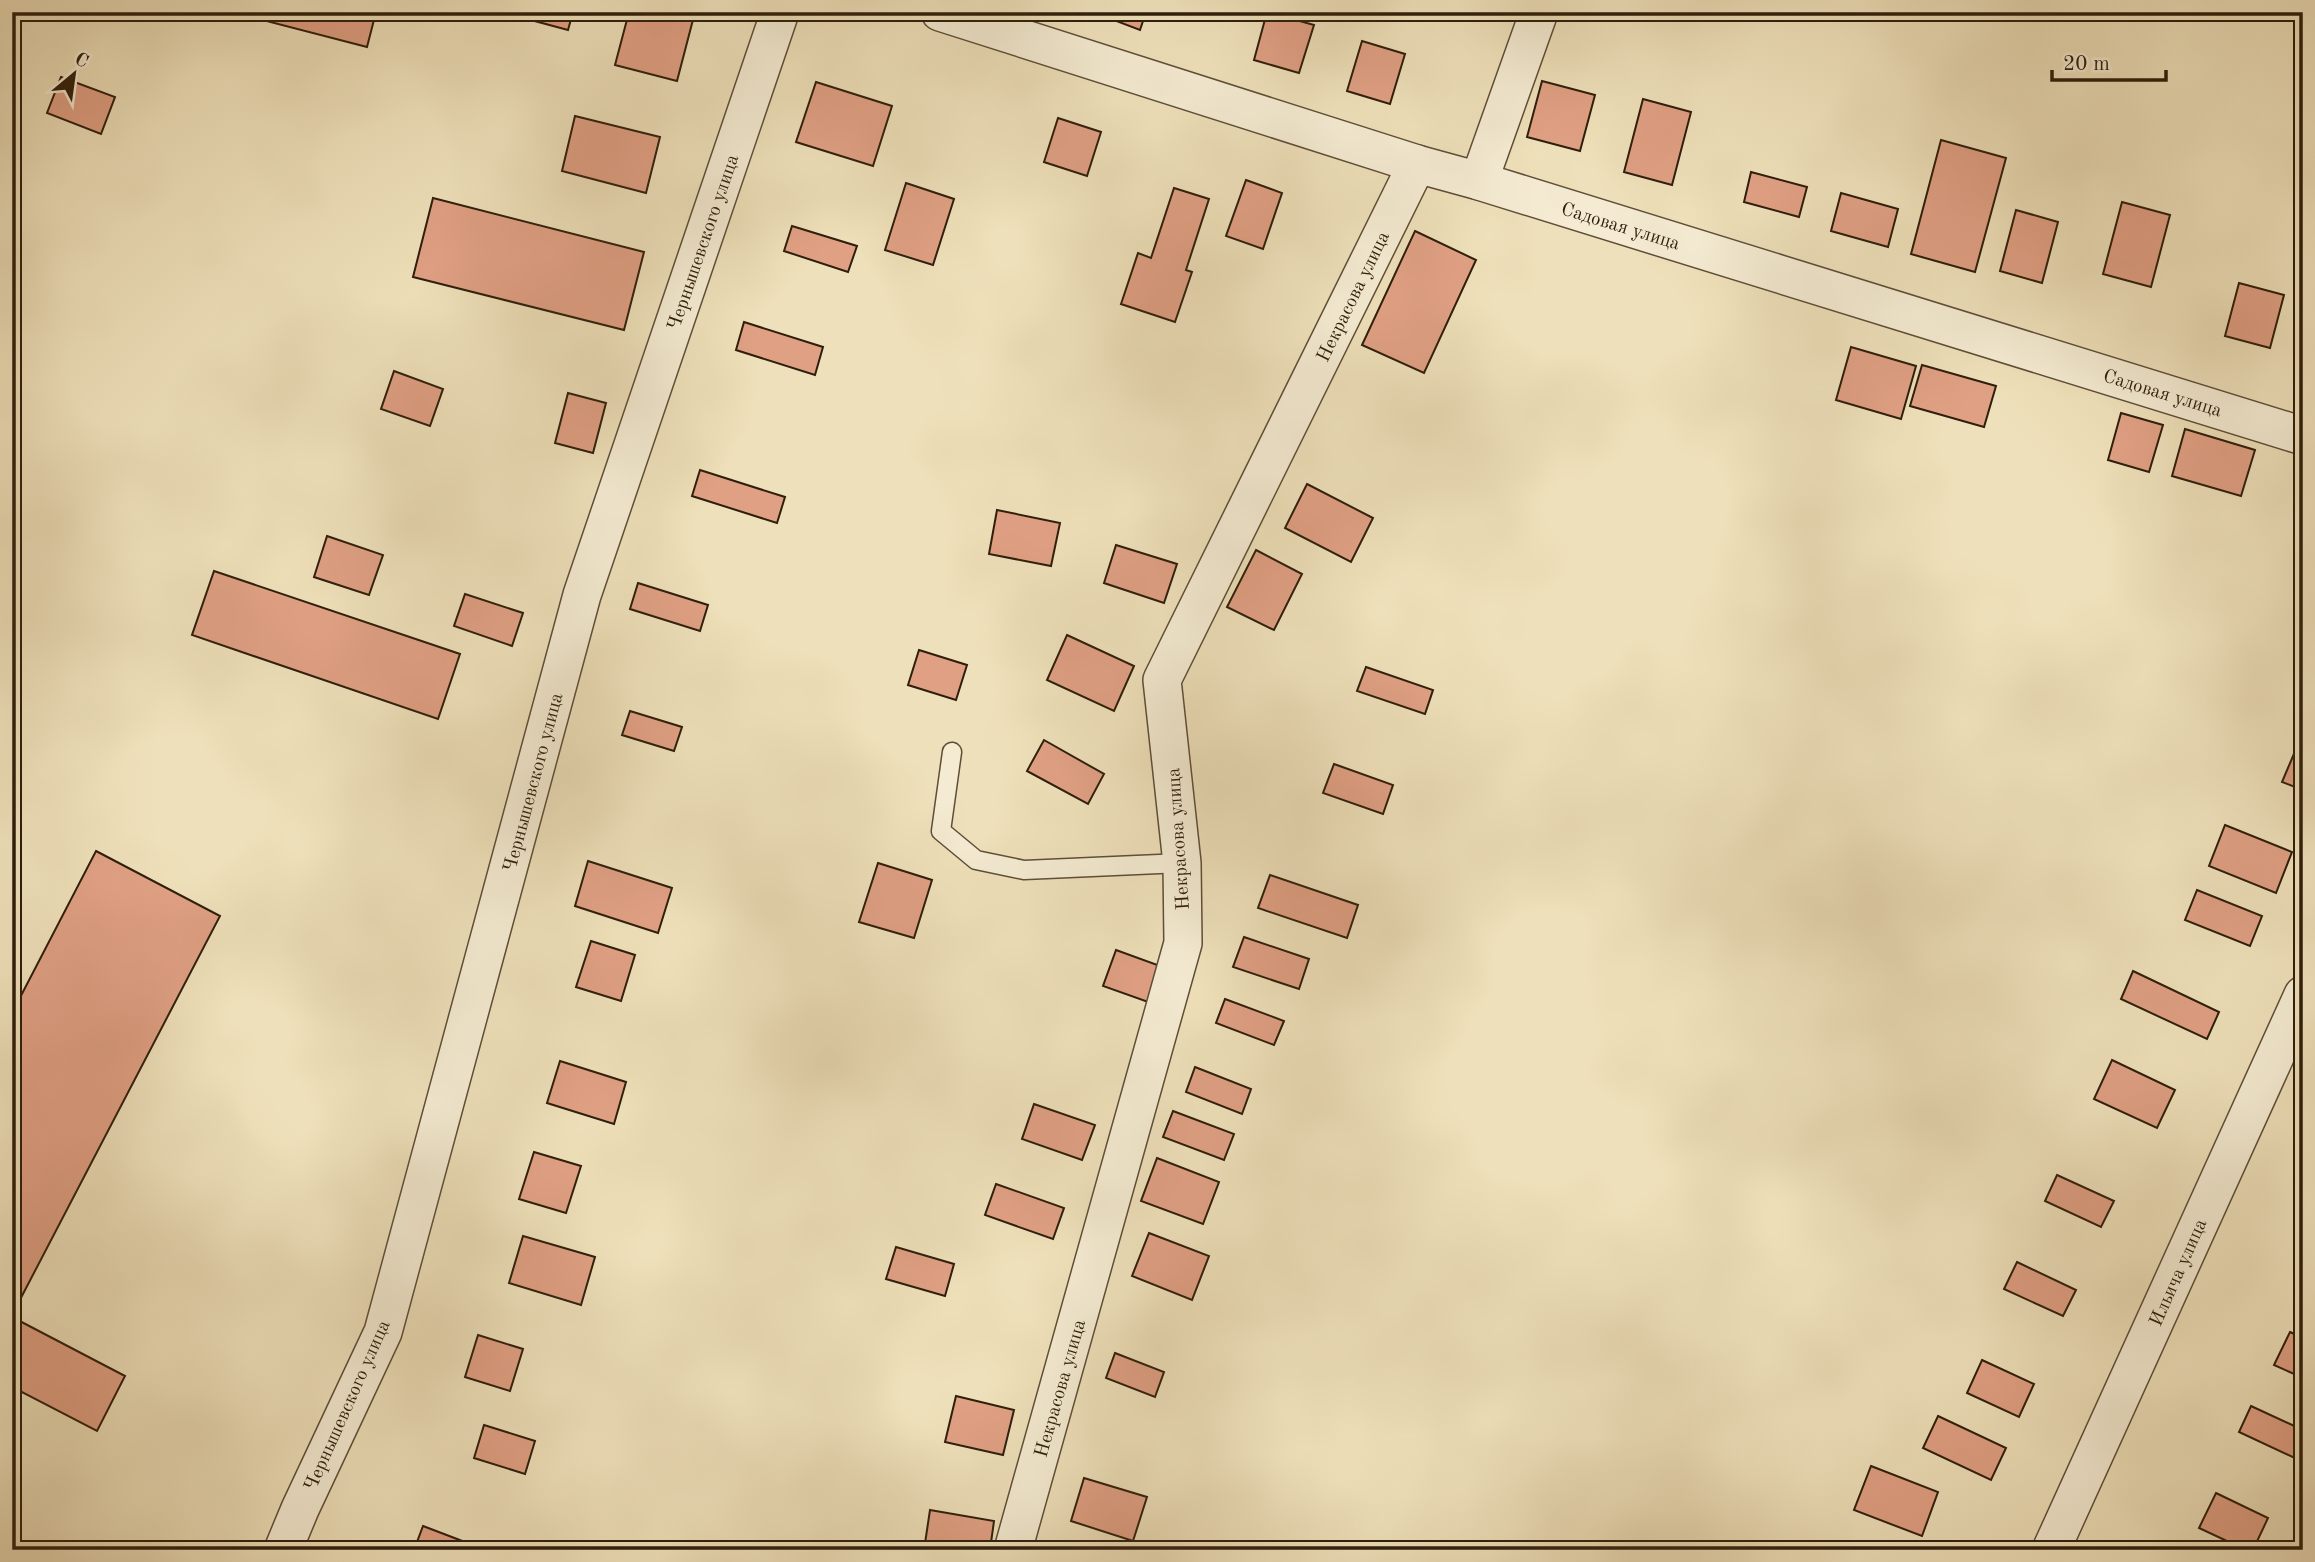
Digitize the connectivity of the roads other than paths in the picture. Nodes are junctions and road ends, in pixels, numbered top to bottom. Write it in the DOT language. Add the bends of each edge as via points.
graph roads {
  1 [pos="780,12"];
  2 [pos="940,12"];
  3 [pos="1539,12"];
  4 [pos="1417,164"];
  5 [pos="1479,181"];
  6 [pos="2303,436"];
  7 [pos="952,752"];
  8 [pos="1182,863"];
  9 [pos="2303,995"];
  10 [pos="283,1550"];
  11 [pos="1013,1550"];
  12 [pos="2051,1550"];
  1 -- 10 [label="street, Чернышевского улица" via="582,595 383,1332"];
  2 -- 4 [label="street, Садовая улица"];
  3 -- 5 [label="street"];
  4 -- 5 [label="street, Садовая улица"];
  4 -- 8 [label="street, Некрасова улица" via="1162,680"];
  5 -- 6 [label="street, Садовая улица"];
  7 -- 8 [label="lane" via="941,831 976,860 1024,870"];
  8 -- 11 [label="street, Некрасова улица" via="1183,943"];
  9 -- 12 [label="street, Ильича улица"];
}
